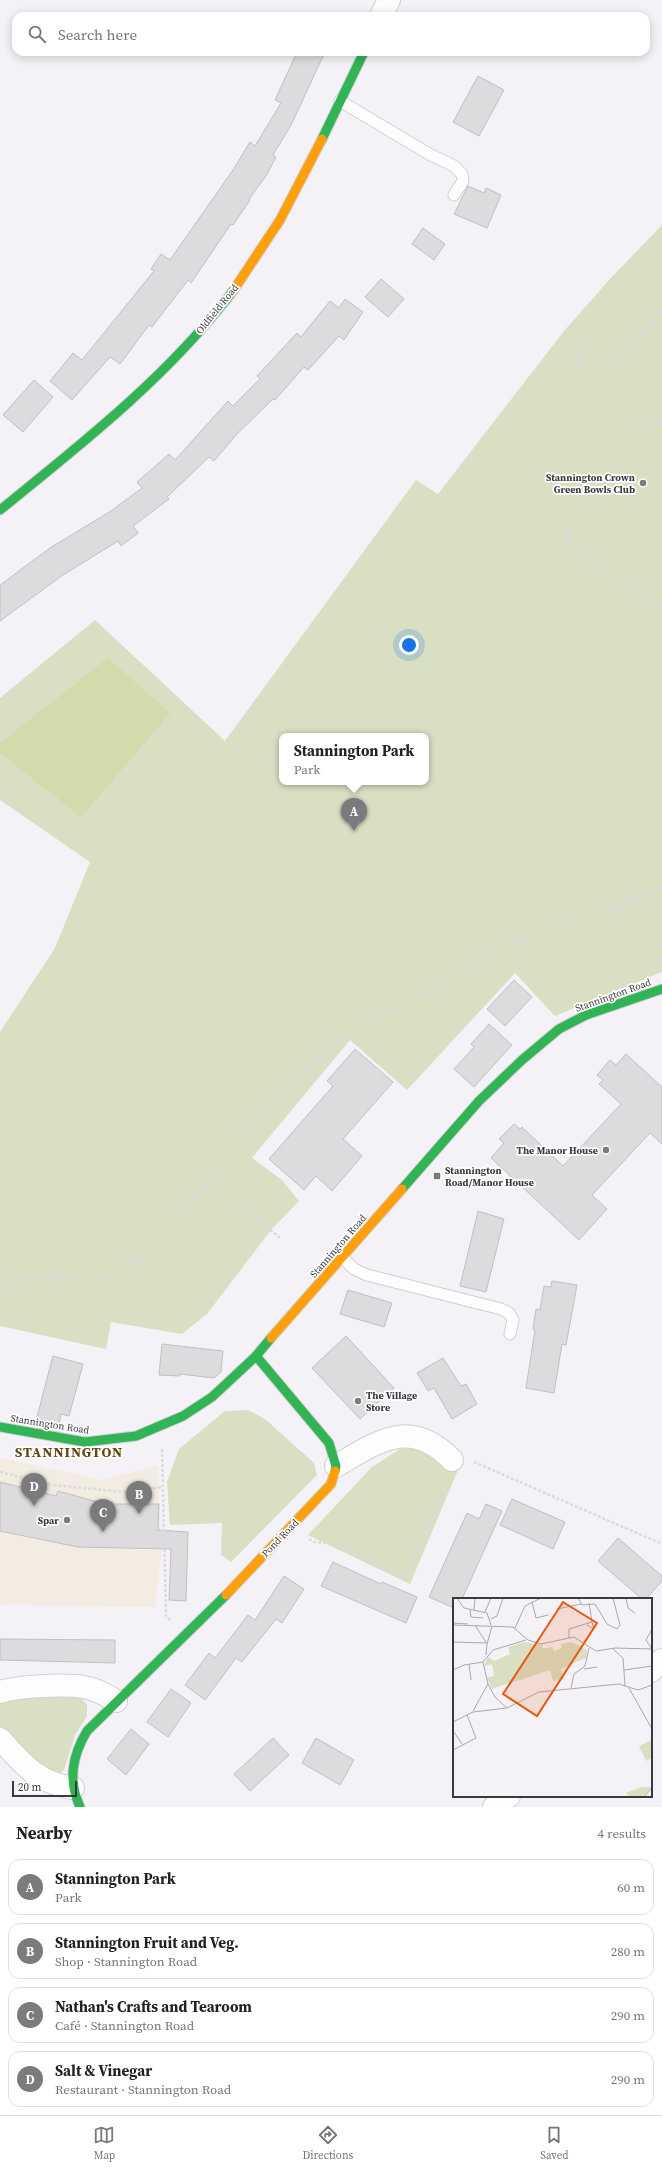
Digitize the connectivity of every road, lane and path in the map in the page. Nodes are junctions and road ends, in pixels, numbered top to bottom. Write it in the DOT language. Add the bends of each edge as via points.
graph roads {
  1 [pos="389,0"];
  2 [pos="383,12"];
  3 [pos="362,56"];
  4 [pos="340,101"];
  5 [pos="454,195"];
  6 [pos="662,311"];
  7 [pos="662,423"];
  8 [pos="645,432"];
  9 [pos="0,510"];
  10 [pos="662,608"];
  11 [pos="662,887"];
  12 [pos="662,946"];
  13 [pos="662,966"];
  14 [pos="662,989"];
  15 [pos="210,1177"];
  16 [pos="280,1238"];
  17 [pos="343,1258"];
  18 [pos="0,1293"];
  19 [pos="510,1334"];
  20 [pos="256,1356"];
  21 [pos="0,1427"];
  22 [pos="161,1427"];
  23 [pos="452,1460"];
  24 [pos="336,1466"];
  25 [pos="0,1472"];
  26 [pos="163,1487"];
  27 [pos="292,1527"];
  28 [pos="662,1544"];
  29 [pos="186,1635"];
  30 [pos="662,1660"];
  31 [pos="652,1670"];
  32 [pos="0,1692"];
  33 [pos="116,1701"];
  34 [pos="0,1739"];
  35 [pos="508,1797"];
  36 [pos="76,1798"];
  37 [pos="494,1807"];
  1 -- 2 [label="street"];
  3 -- 4 [label="street, Oldfield Road"];
  4 -- 5 [label="lane" via="454,166 462,174 463,181"];
  4 -- 9 [label="street, Oldfield Road" via="291,201 246,273 187,346 70,453"];
  6 -- 8 [label="path" via="615,366 587,342 582,347 578,361"];
  7 -- 8 [label="path" via="656,420"];
  8 -- 10 [label="path" via="564,537"];
  11 -- 15 [label="path" via="618,908 508,944 334,1044 255,1119"];
  12 -- 13 [label="path" via="656,950"];
  14 -- 17 [label="street, Stannington Road" via="586,1015 559,1029 479,1101"];
  15 -- 16 [label="path"];
  15 -- 18 [label="path" via="168,1231 141,1258 96,1281 42,1275 21,1279"];
  17 -- 19 [label="lane" via="354,1269 367,1275 510,1313 513,1320"];
  17 -- 20 [label="street, Stannington Road"];
  20 -- 22 [label="street, Stannington Road" via="212,1397"];
  20 -- 24 [label="street" via="329,1442"];
  21 -- 22 [label="street, Stannington Road" via="85,1442 136,1436"];
  22 -- 26 [label="path"];
  23 -- 24 [label="street" via="429,1440 410,1436 379,1441"];
  23 -- 27 [label="path" via="438,1505 406,1579 335,1544 314,1542"];
  23 -- 28 [label="path" via="483,1464"];
  24 -- 27 [label="street, Pond Road" via="331,1484"];
  25 -- 26 [label="path" via="53,1485 125,1492"];
  26 -- 29 [label="path" via="166,1616"];
  27 -- 29 [label="street, Pond Road"];
  29 -- 33 [label="street, Pond Road"];
  30 -- 31 [label="street"];
  32 -- 33 [label="street" via="43,1687 84,1687 99,1691"];
  33 -- 36 [label="street, Pond Road" via="87,1731 78,1745 73,1758"];
  34 -- 36 [label="street, Pond Road" via="26,1768"];
  35 -- 37 [label="street"];
}
